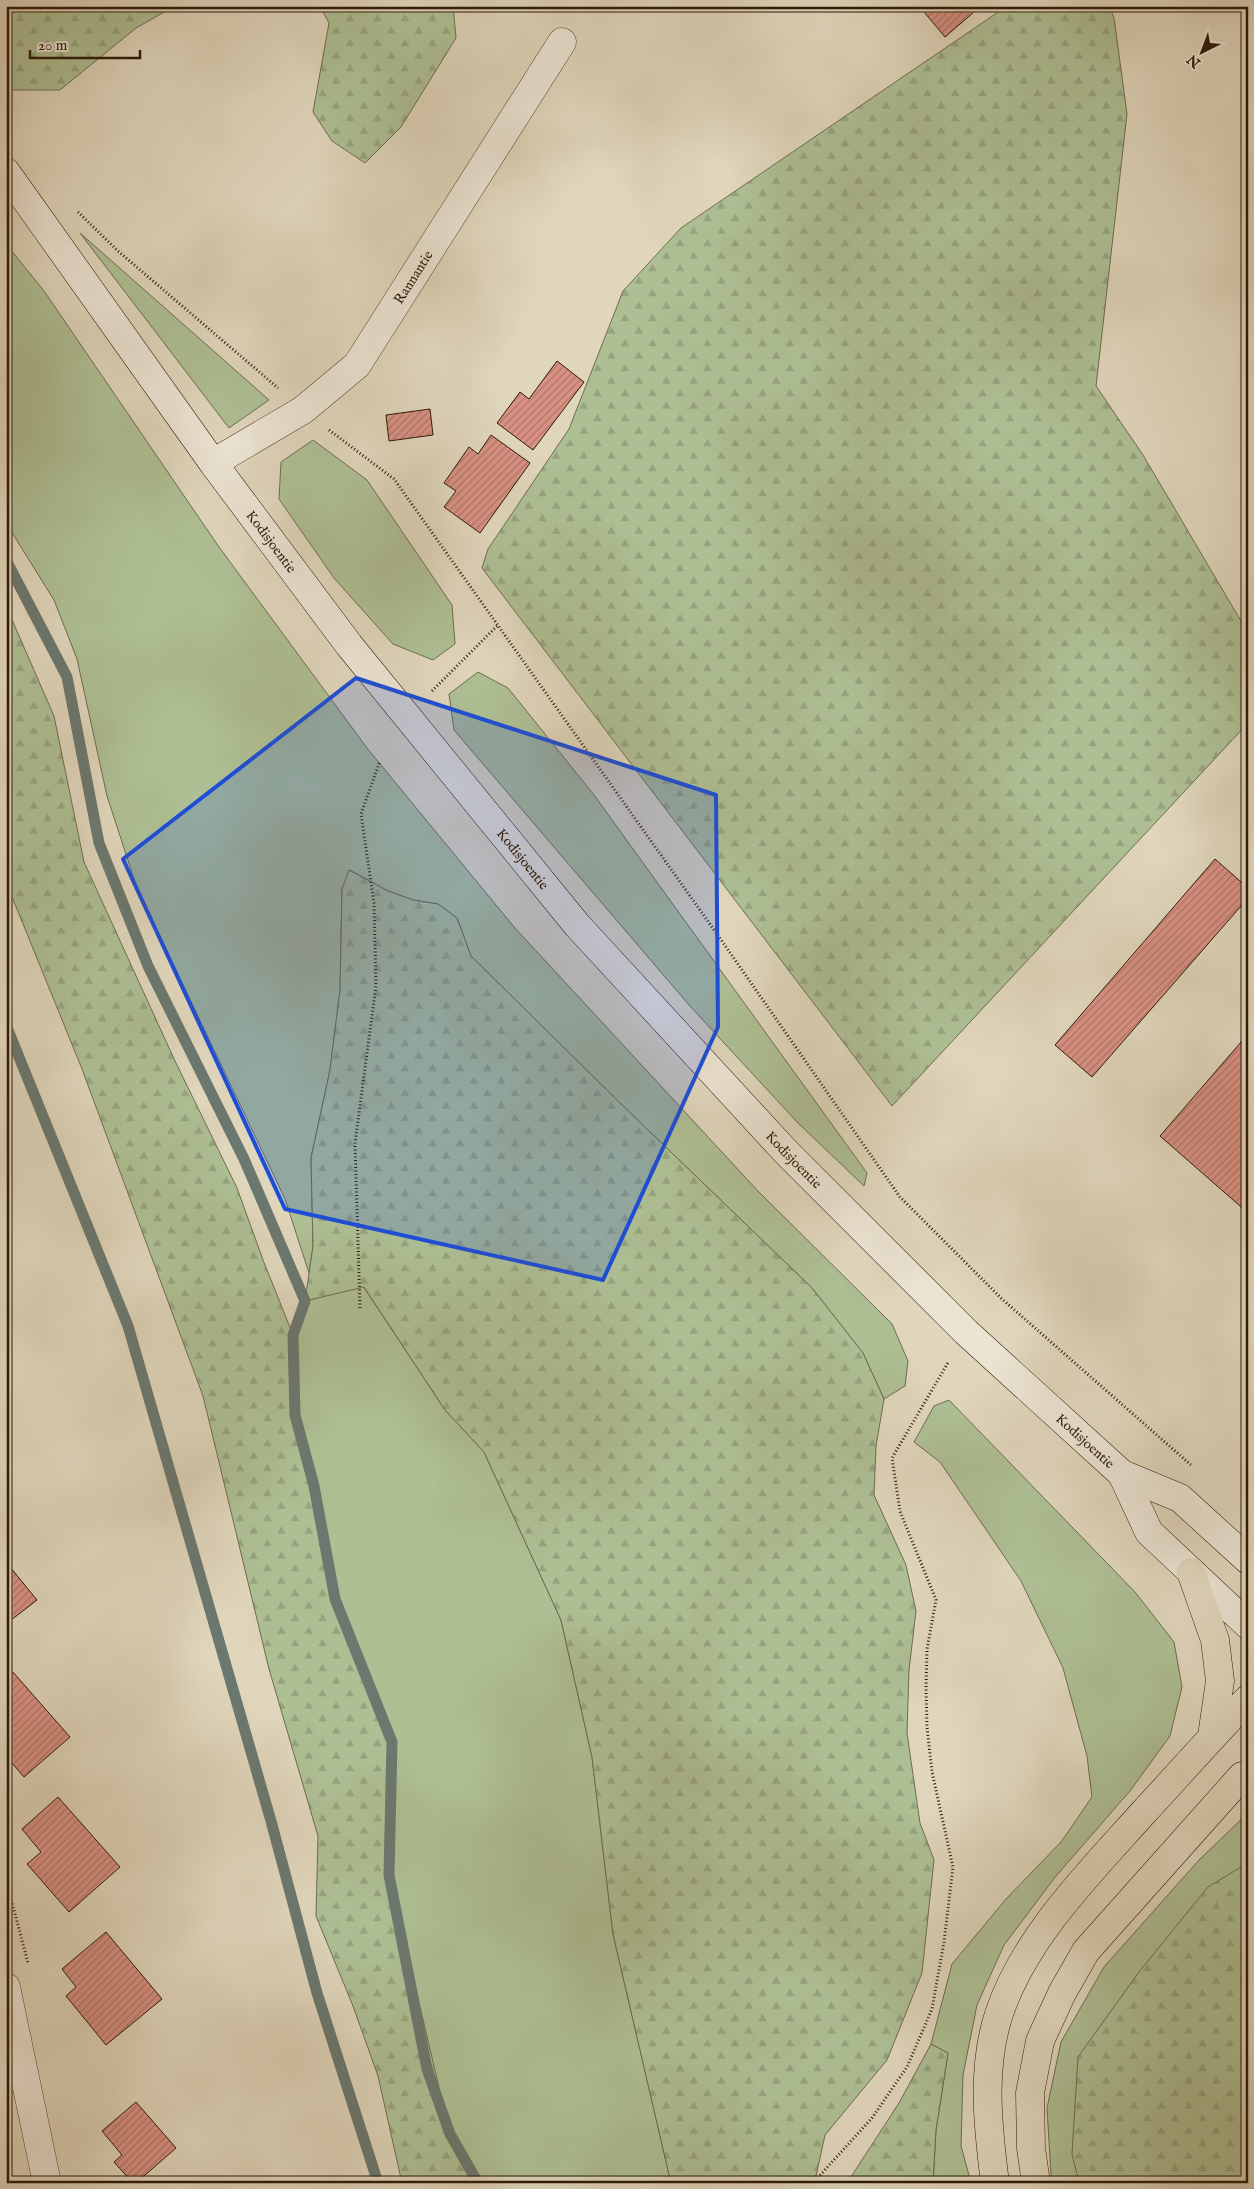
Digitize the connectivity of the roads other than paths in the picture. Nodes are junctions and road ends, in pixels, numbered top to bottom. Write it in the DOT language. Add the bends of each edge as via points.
graph roads {
  1 [pos="562,42"];
  2 [pos="6,172"];
  3 [pos="213,463"];
  4 [pos="1122,1474"];
  5 [pos="1248,1560"];
  6 [pos="1191,1572"];
  7 [pos="1248,1625"];
  8 [pos="1248,1699"];
  9 [pos="1212,1736"];
  10 [pos="1246,1773"];
  11 [pos="6,1987"];
  12 [pos="47,2183"];
  13 [pos="996,2183"];
  14 [pos="1036,2183"];
  1 -- 3 [label="street, Rannantie" via="357,365 303,410"];
  2 -- 3 [label="street, Kodisjoentie"];
  3 -- 4 [label="street, Kodisjoentie" via="349,645 577,925 786,1152 966,1332"];
  4 -- 5 [label="street, Kodisjoentie" via="1180,1498"];
  4 -- 6 [label="street, Kodisjoentie" via="1149,1532"];
  6 -- 7 [label="street, Kodisjoentie"];
  6 -- 9 [label="highway" via="1215,1640 1220,1681"];
  8 -- 9 [label="highway"];
  9 -- 13 [label="highway" via="1081,1881 1034,1945 1010,1985 998,2016 989,2059 988,2126"];
  10 -- 14 [label="highway" via="1086,1951 1062,1993 1040,2041 1030,2093 1031,2148"];
  11 -- 12 [label="street"];
}
